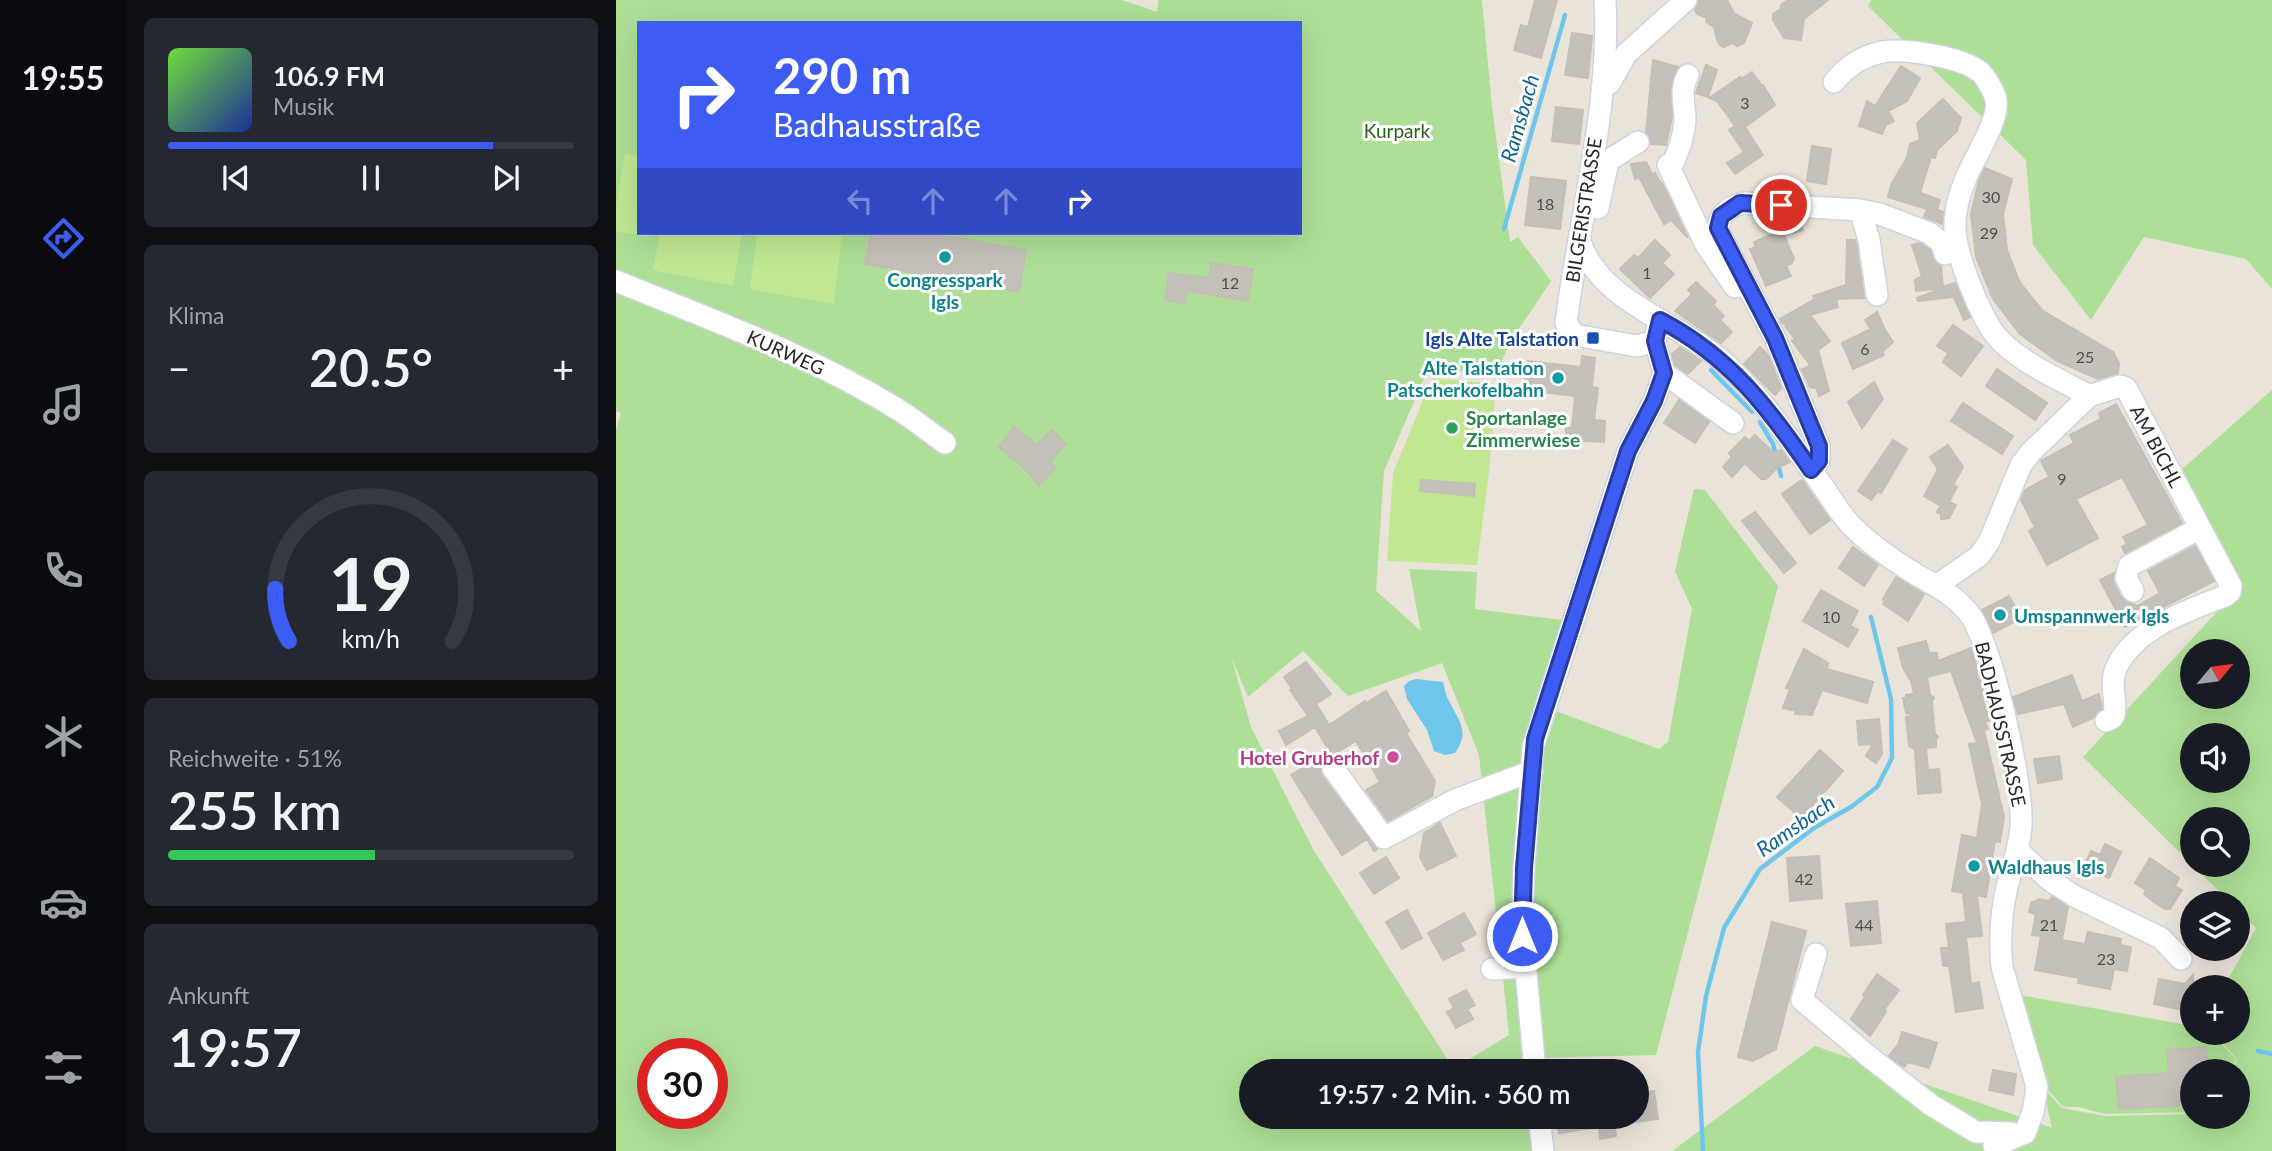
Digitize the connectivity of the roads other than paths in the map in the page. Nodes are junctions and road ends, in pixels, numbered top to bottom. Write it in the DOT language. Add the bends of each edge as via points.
graph roads {
  1 [pos="1605,0"];
  2 [pos="1686,0"];
  3 [pos="1688,75"];
  4 [pos="1834,82"];
  5 [pos="1602,87"];
  6 [pos="1638,142"];
  7 [pos="1865,211"];
  8 [pos="1580,241"];
  9 [pos="1945,254"];
  10 [pos="1596,269"];
  11 [pos="616,282"];
  12 [pos="1877,295"];
  13 [pos="1657,331"];
  14 [pos="1775,338"];
  15 [pos="1664,373"];
  16 [pos="2089,396"];
  17 [pos="1733,423"];
  18 [pos="945,443"];
  19 [pos="1811,470"];
  20 [pos="2200,528"];
  21 [pos="1936,586"];
  22 [pos="2133,591"];
  23 [pos="2106,721"];
  24 [pos="1333,768"];
  25 [pos="1532,771"];
  26 [pos="2017,850"];
  27 [pos="1816,954"];
  28 [pos="2180,958"];
  29 [pos="1524,967"];
  30 [pos="1492,969"];
  31 [pos="1534,1059"];
  32 [pos="1541,1129"];
  33 [pos="2025,1132"];
  34 [pos="1994,1146"];
  35 [pos="1544,1151"];
  1 -- 5 [label="street, BILGERISTRASSE"];
  2 -- 5 [label="street" via="1626,54 1610,83"];
  3 -- 14 [label="street" via="1682,98 1685,121 1678,153 1669,167 1709,250 1763,328"];
  4 -- 16 [label="street" via="1846,67 1869,56 1900,50 1958,62 1981,72 1996,100 1995,116 1959,197 1955,229 1961,255 1979,307 1999,339"];
  5 -- 8 [label="street, BILGERISTRASSE"];
  6 -- 10 [label="street" via="1608,161 1594,230"];
  7 -- 9 [label="street" via="1929,233 1941,242"];
  7 -- 12 [label="street"];
  7 -- 14 [label="street" via="1744,203 1721,216 1721,237"];
  8 -- 10 [label="street, BADHAUSSTRASSE"];
  8 -- 13 [label="street, BILGERISTRASSE" via="1566,323 1569,330 1637,346"];
  10 -- 13 [label="street, BADHAUSSTRASSE"];
  11 -- 18 [label="street, KURWEG" via="848,380"];
  13 -- 15 [label="street"];
  13 -- 19 [label="street, BADHAUSSTRASSE" via="1693,339 1734,372 1767,408"];
  14 -- 19 [label="street" via="1819,446 1819,461"];
  15 -- 17 [label="street"];
  15 -- 25 [label="street" via="1628,451 1537,731"];
  16 -- 20 [label="street, AM BICHL" via="2126,388"];
  16 -- 21 [label="street, AM BICHL" via="2021,464 1979,556"];
  19 -- 21 [label="street, BADHAUSSTRASSE" via="1853,527"];
  20 -- 22 [label="street" via="2129,566 2126,578"];
  20 -- 23 [label="street, AM BICHL" via="2230,592 2170,620 2129,648 2117,667 2114,714"];
  21 -- 26 [label="street, BADHAUSSTRASSE" via="1968,611 1986,649 2019,789 2022,824"];
  24 -- 25 [label="street" via="1384,838 1455,800"];
  25 -- 29 [label="street" via="1522,899"];
  26 -- 28 [label="street" via="2051,881 2161,938"];
  26 -- 33 [label="street, BADHAUSSTRASSE" via="2004,900 2000,947 2037,1087"];
  27 -- 33 [label="street" via="1802,1000 1921,1097 1967,1127 1985,1134"];
  29 -- 30 [label="street"];
  29 -- 31 [label="street"];
  32 -- 35 [label="street"];
  33 -- 34 [label="street"];
}
